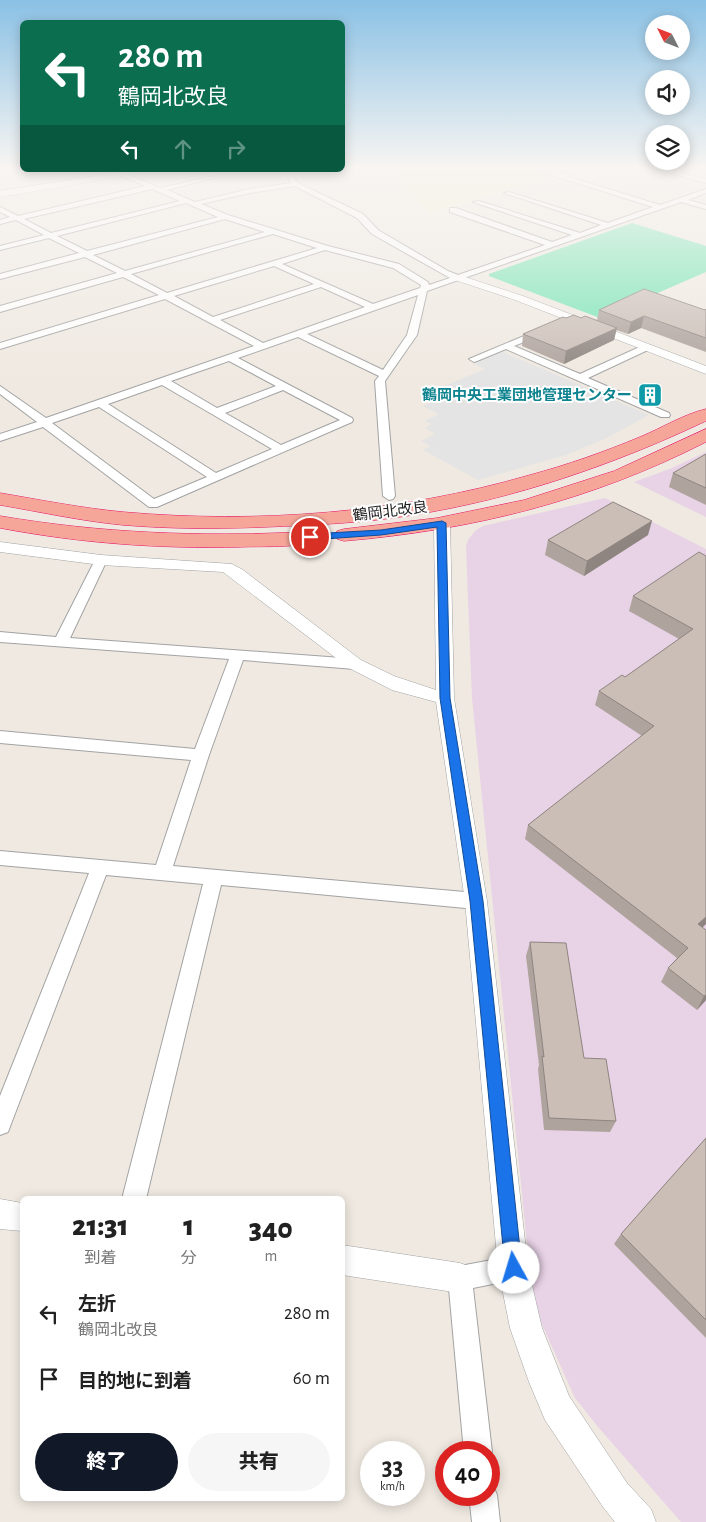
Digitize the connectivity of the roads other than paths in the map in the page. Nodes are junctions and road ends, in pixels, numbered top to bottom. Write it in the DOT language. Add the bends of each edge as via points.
graph roads {
  1 [pos="39,238"];
  2 [pos="57,238"];
  3 [pos="146,238"];
  4 [pos="251,238"];
  5 [pos="292,238"];
  6 [pos="385,238"];
  7 [pos="533,238"];
  8 [pos="573,238"];
  9 [pos="553,245"];
  10 [pos="0,248"];
  11 [pos="325,248"];
  12 [pos="86,254"];
  13 [pos="274,263"];
  14 [pos="125,274"];
  15 [pos="0,276"];
  16 [pos="459,278"];
  17 [pos="322,284"];
  18 [pos="425,288"];
  19 [pos="166,296"];
  20 [pos="372,307"];
  21 [pos="0,309"];
  22 [pos="572,318"];
  23 [pos="212,320"];
  24 [pos="298,333"];
  25 [pos="0,346"];
  26 [pos="262,346"];
  27 [pos="506,346"];
  28 [pos="647,347"];
  29 [pos="229,357"];
  30 [pos="474,359"];
  31 [pos="706,370"];
  32 [pos="385,375"];
  33 [pos="580,378"];
  34 [pos="163,380"];
  35 [pos="284,386"];
  36 [pos="0,389"];
  37 [pos="100,402"];
  38 [pos="217,412"];
  39 [pos="706,414"];
  40 [pos="665,415"];
  41 [pos="44,422"];
  42 [pos="706,435"];
  43 [pos="0,438"];
  44 [pos="280,449"];
  45 [pos="215,477"];
  46 [pos="388,496"];
  47 [pos="0,499"];
  48 [pos="0,522"];
  49 [pos="442,523"];
  50 [pos="0,547"];
  51 [pos="101,560"];
  52 [pos="0,637"];
  53 [pos="61,642"];
  54 [pos="238,655"];
  55 [pos="355,664"];
  56 [pos="445,698"];
  57 [pos="0,737"];
  58 [pos="201,755"];
  59 [pos="0,858"];
  60 [pos="100,868"];
  61 [pos="162,873"];
  62 [pos="214,878"];
  63 [pos="476,901"];
  64 [pos="0,1124"];
  65 [pos="135,1196"];
  66 [pos="345,1260"];
  67 [pos="514,1268"];
  68 [pos="460,1278"];
  69 [pos="477,1441"];
  70 [pos="484,1506"];
  71 [pos="486,1522"];
  72 [pos="638,1522"];
  1 -- 10 [label="street"];
  2 -- 12 [label="street"];
  3 -- 12 [label="street"];
  4 -- 14 [label="street"];
  5 -- 11 [label="street"];
  6 -- 16 [label="street"];
  7 -- 9 [label="street"];
  8 -- 9 [label="street"];
  9 -- 16 [label="street"];
  11 -- 13 [label="street"];
  11 -- 18 [label="street" via="396,266 425,284"];
  12 -- 14 [label="street"];
  12 -- 15 [label="street"];
  13 -- 17 [label="street"];
  13 -- 19 [label="street"];
  14 -- 19 [label="street"];
  14 -- 21 [label="street"];
  16 -- 18 [label="street"];
  16 -- 22 [label="street"];
  17 -- 20 [label="street"];
  17 -- 23 [label="street"];
  18 -- 20 [label="street"];
  18 -- 32 [label="street" via="412,335"];
  19 -- 23 [label="street"];
  19 -- 25 [label="street"];
  20 -- 24 [label="street"];
  22 -- 27 [label="street"];
  22 -- 28 [label="street"];
  23 -- 26 [label="street"];
  24 -- 26 [label="street"];
  24 -- 32 [label="street"];
  26 -- 29 [label="street"];
  27 -- 30 [label="street"];
  27 -- 33 [label="street"];
  28 -- 31 [label="street"];
  28 -- 33 [label="street"];
  29 -- 34 [label="street"];
  29 -- 35 [label="street"];
  32 -- 46 [label="street" via="380,381"];
  33 -- 40 [label="street"];
  34 -- 37 [label="street"];
  34 -- 38 [label="street"];
  35 -- 38 [label="street"];
  35 -- 44 [label="street" via="348,420"];
  36 -- 41 [label="street"];
  37 -- 41 [label="street"];
  37 -- 45 [label="street"];
  38 -- 44 [label="street"];
  39 -- 47 [label="highway, 鶴岡北改良" via="669,432 559,474 434,506 376,514 273,521 160,520 79,513"];
  41 -- 43 [label="street"];
  41 -- 45 [label="street" via="153,504"];
  42 -- 49 [label="highway, 鶴岡北改良" via="641,466 585,486 514,509"];
  44 -- 45 [label="street"];
  48 -- 49 [label="highway, 鶴岡北改良" via="64,533 148,541 231,542 381,532"];
  49 -- 56 [label="street"];
  50 -- 51 [label="street"];
  51 -- 53 [label="street"];
  51 -- 55 [label="street" via="226,567"];
  52 -- 53 [label="street"];
  53 -- 54 [label="street"];
  54 -- 55 [label="street"];
  54 -- 58 [label="street"];
  55 -- 56 [label="street" via="407,690"];
  56 -- 63 [label="street"];
  57 -- 58 [label="street"];
  58 -- 61 [label="street"];
  59 -- 60 [label="street"];
  60 -- 61 [label="street"];
  60 -- 64 [label="street"];
  61 -- 62 [label="street"];
  62 -- 63 [label="street"];
  62 -- 65 [label="street"];
  63 -- 67 [label="street"];
  66 -- 68 [label="street"];
  67 -- 68 [label="street"];
  67 -- 72 [label="street" via="526,1328 557,1408 615,1495"];
  68 -- 69 [label="street"];
  70 -- 71 [label="street"];
}
